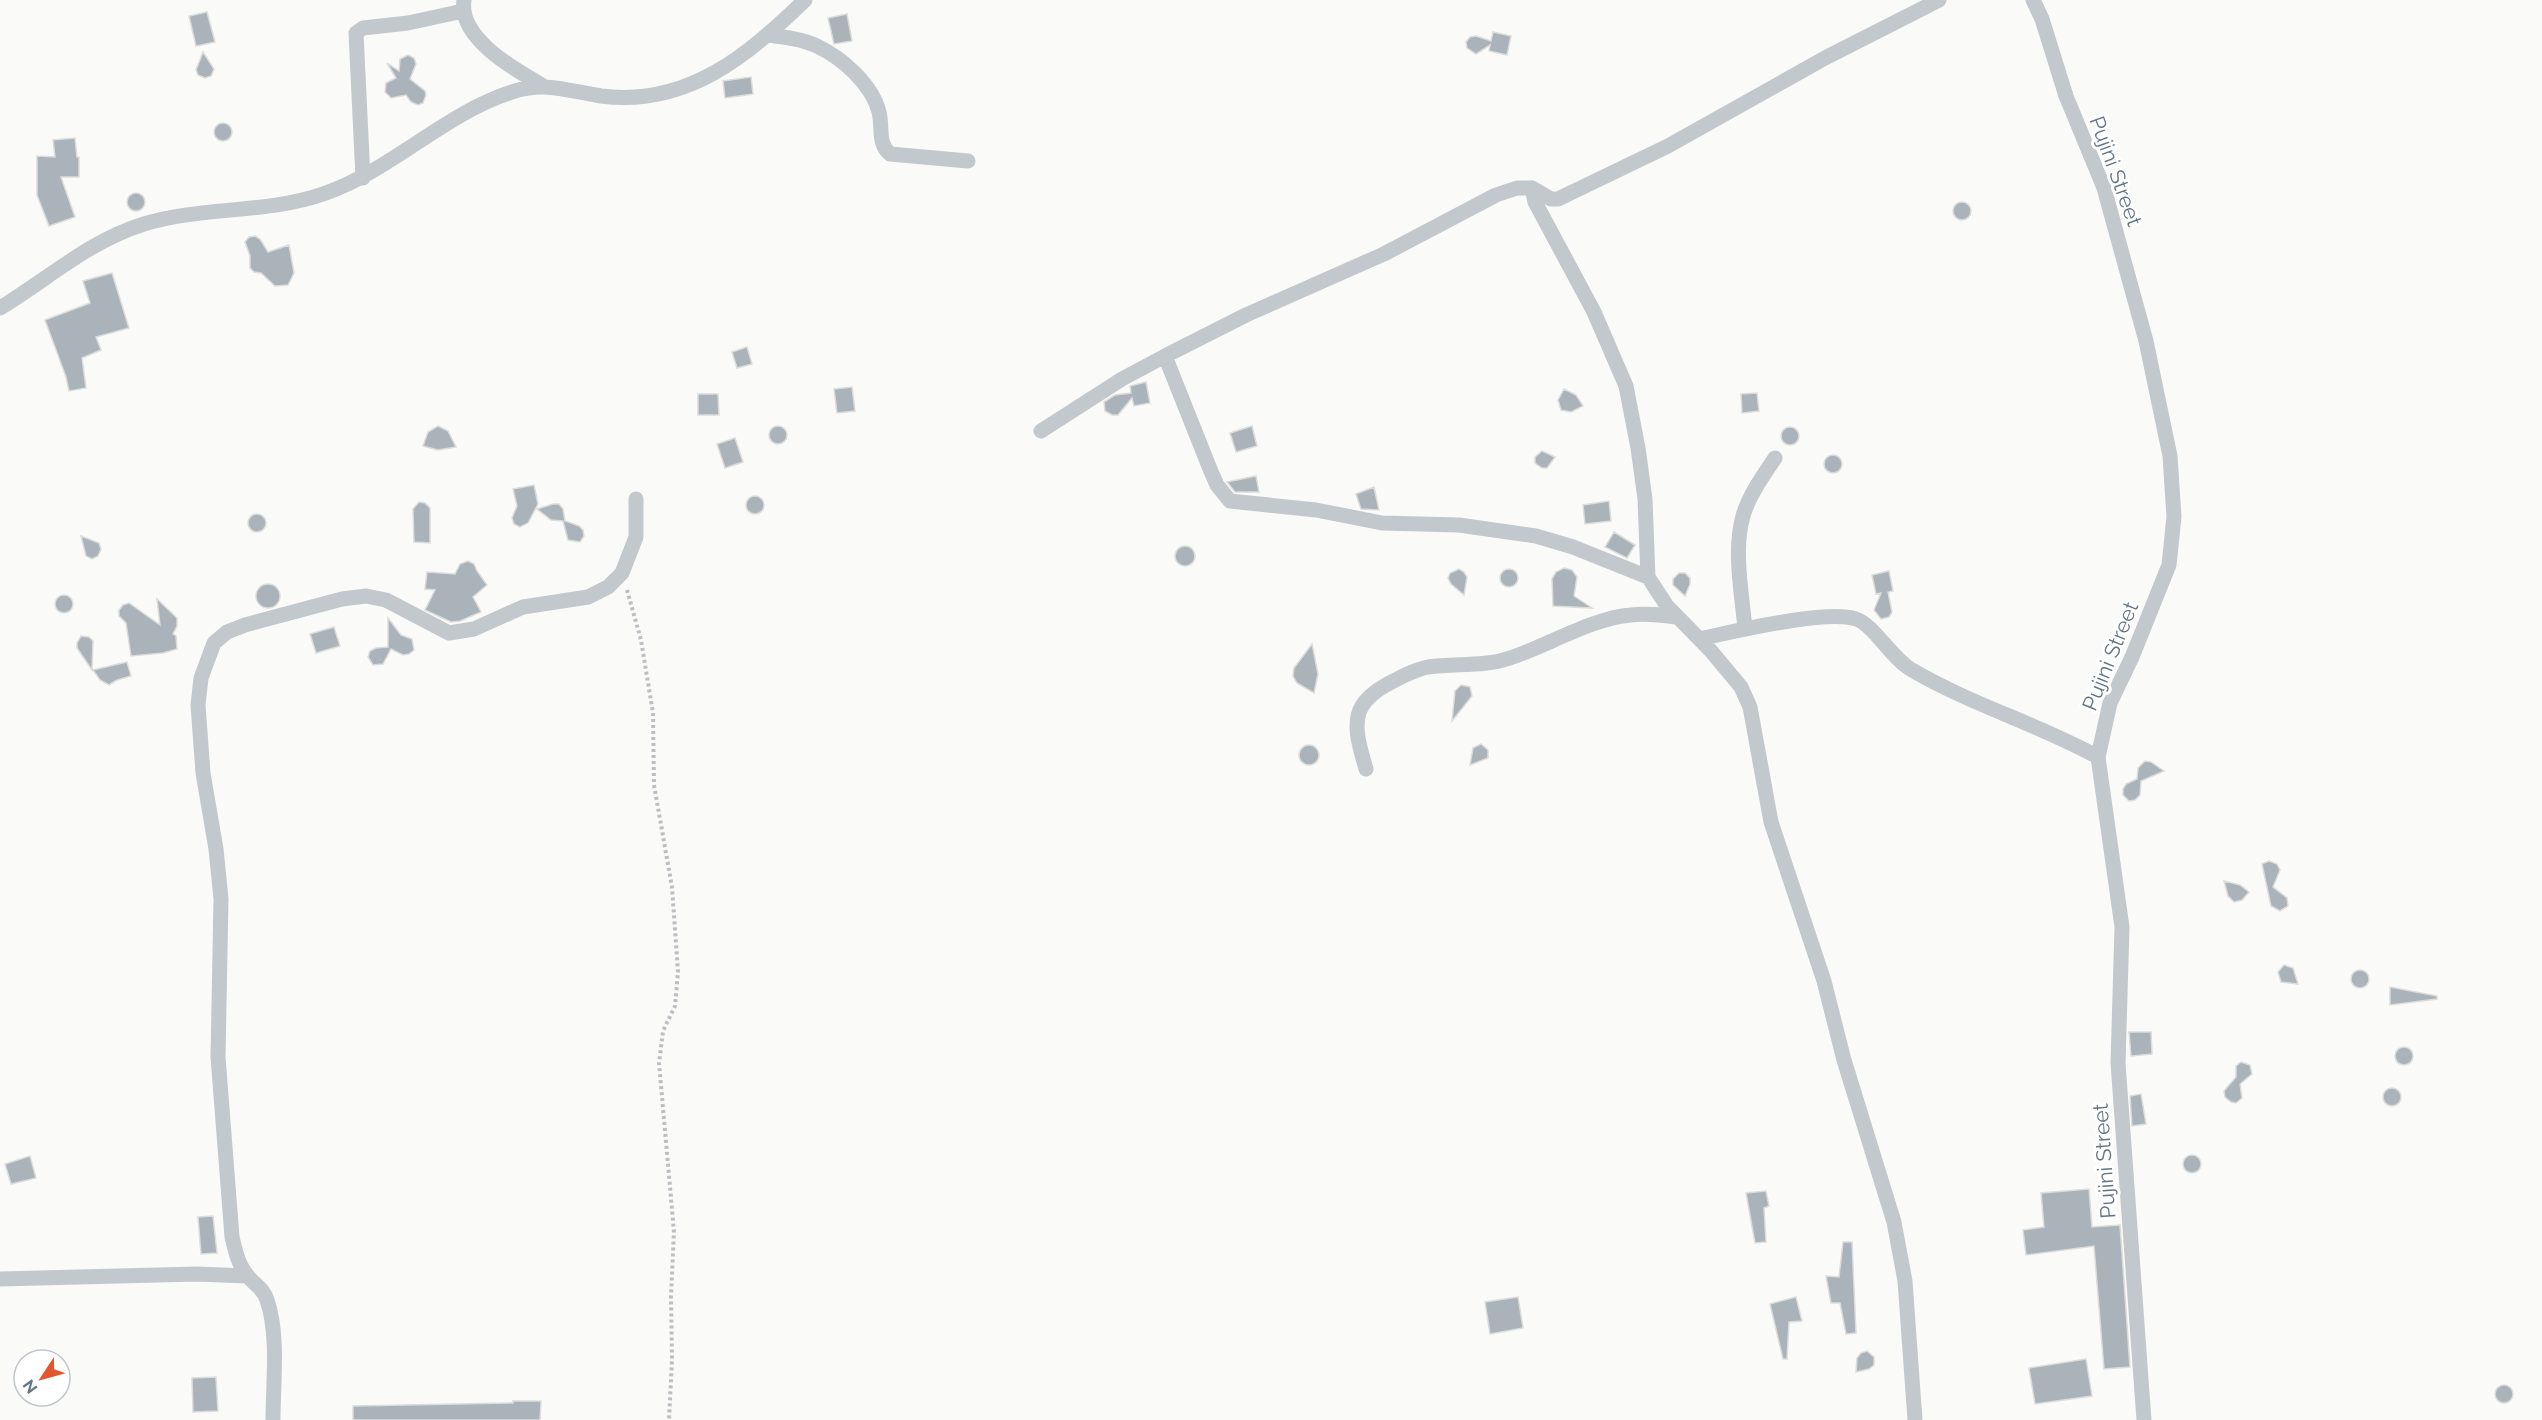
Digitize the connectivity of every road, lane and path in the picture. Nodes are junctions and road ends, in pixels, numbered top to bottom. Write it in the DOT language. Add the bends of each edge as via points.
graph roads {
  1 [pos="805,0"];
  2 [pos="1939,0"];
  3 [pos="2033,0"];
  4 [pos="463,5"];
  5 [pos="768,34"];
  6 [pos="542,85"];
  7 [pos="968,161"];
  8 [pos="363,178"];
  9 [pos="1532,188"];
  10 [pos="0,308"];
  11 [pos="1165,356"];
  12 [pos="1041,431"];
  13 [pos="1774,458"];
  14 [pos="636,499"];
  15 [pos="622,573"];
  16 [pos="1648,577"];
  17 [pos="1677,617"];
  18 [pos="1745,628"];
  19 [pos="1699,639"];
  20 [pos="2098,756"];
  21 [pos="1366,769"];
  22 [pos="248,1276"];
  23 [pos="0,1279"];
  24 [pos="273,1420"];
  25 [pos="669,1420"];
  26 [pos="1915,1420"];
  27 [pos="2144,1420"];
  1 -- 5 [label="street"];
  2 -- 9 [label="street" via="1825,58 1668,146 1558,199"];
  3 -- 20 [label="street, Pujini Street" via="2066,96 2104,188 2145,340 2170,456 2174,517 2169,565 2110,703"];
  4 -- 6 [label="street" via="477,36 490,51"];
  4 -- 8 [label="street" via="408,23 363,28 356,33"];
  5 -- 6 [label="street" via="718,72 684,88 648,97 603,96"];
  5 -- 7 [label="street" via="817,45 856,75 878,110 881,142 890,154"];
  6 -- 8 [label="street" via="491,99"];
  8 -- 10 [label="street" via="292,202 176,216 111,236"];
  9 -- 11 [label="street" via="1496,195 1384,255 1246,315"];
  9 -- 16 [label="street" via="1535,202 1594,312 1626,386 1645,499"];
  11 -- 12 [label="street"];
  11 -- 16 [label="street" via="1210,470 1230,501 1316,510 1382,523 1459,525 1536,536 1573,546"];
  13 -- 18 [label="street" via="1743,515 1738,539"];
  14 -- 15 [label="street" via="636,537"];
  15 -- 22 [label="street" via="608,587 588,597 523,607 462,632 449,633 386,600 366,596 267,618 227,632 214,644 201,678 200,743 221,899 218,1057 232,1237"];
  15 -- 25 [label="path" via="639,631 653,713 654,784 672,886 678,972 675,1006 663,1031 659,1054 674,1232"];
  16 -- 17 [label="street"];
  17 -- 19 [label="street"];
  17 -- 21 [label="street" via="1616,617 1509,659 1426,668 1400,677 1377,690 1361,707 1358,734"];
  18 -- 19 [label="street"];
  18 -- 20 [label="street" via="1814,618 1858,619 1915,672 1964,698"];
  19 -- 26 [label="street" via="1747,697 1771,822 1824,981 1894,1222 1905,1281"];
  20 -- 27 [label="street, Pujini Street" via="2122,927 2118,1063"];
  22 -- 23 [label="street"];
  22 -- 24 [label="street" via="262,1287 271,1315"];
}
